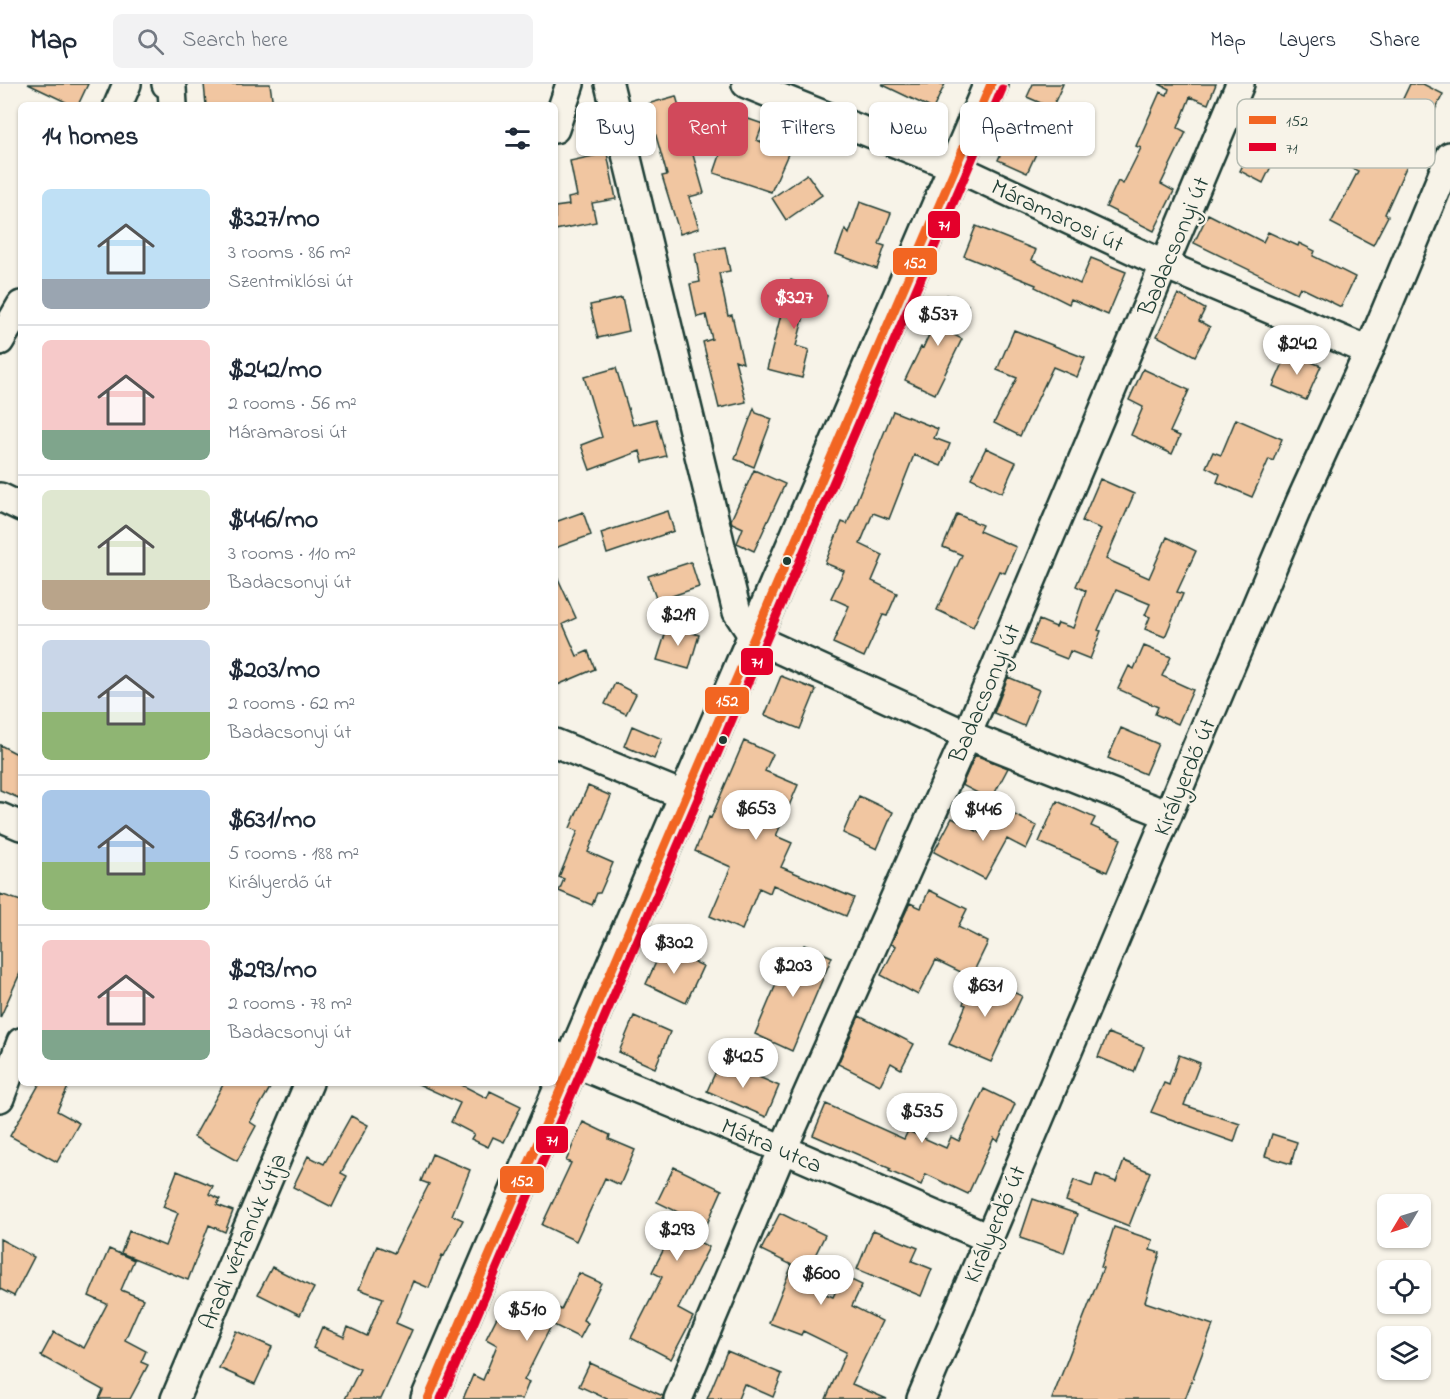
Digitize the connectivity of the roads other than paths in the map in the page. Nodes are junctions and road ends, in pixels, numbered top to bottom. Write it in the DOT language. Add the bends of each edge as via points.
graph roads {
  1 [pos="127,84"];
  2 [pos="166,84"];
  3 [pos="570,84"];
  4 [pos="609,84"];
  5 [pos="746,84"];
  6 [pos="991,84"];
  7 [pos="1240,84"];
  8 [pos="776,90"];
  9 [pos="119,102"];
  10 [pos="173,102"];
  11 [pos="558,120"];
  12 [pos="1450,156"];
  13 [pos="955,167"];
  14 [pos="1165,265"];
  15 [pos="18,310"];
  16 [pos="0,341"];
  17 [pos="1369,351"];
  18 [pos="0,497"];
  19 [pos="18,506"];
  20 [pos="754,638"];
  21 [pos="967,735"];
  22 [pos="558,744"];
  23 [pos="686,796"];
  24 [pos="1168,815"];
  25 [pos="0,817"];
  26 [pos="18,825"];
  27 [pos="18,1050"];
  28 [pos="564,1059"];
  29 [pos="558,1074"];
  30 [pos="308,1086"];
  31 [pos="553,1086"];
  32 [pos="0,1098"];
  33 [pos="783,1149"];
  34 [pos="988,1238"];
  35 [pos="175,1399"];
  36 [pos="429,1399"];
  37 [pos="678,1399"];
  38 [pos="921,1399"];
  1 -- 9 [label="street"];
  2 -- 10 [label="street" via="172,88"];
  3 -- 11 [label="street"];
  4 -- 20 [label="street" via="736,612"];
  5 -- 8 [label="street, Máramarosi út"];
  6 -- 13 [label="street"];
  7 -- 14 [label="street, Badacsonyi út"];
  8 -- 13 [label="street, Máramarosi út"];
  12 -- 17 [label="street, Királyerdő út"];
  13 -- 14 [label="street, Máramarosi út"];
  13 -- 20 [label="street"];
  14 -- 17 [label="street, Máramarosi út"];
  14 -- 21 [label="street, Badacsonyi út"];
  15 -- 16 [label="street"];
  17 -- 24 [label="street, Királyerdő út" via="1300,502"];
  18 -- 19 [label="street"];
  20 -- 21 [label="street"];
  20 -- 23 [label="street"];
  21 -- 24 [label="street"];
  21 -- 33 [label="street, Badacsonyi út"];
  22 -- 23 [label="street"];
  23 -- 28 [label="street"];
  24 -- 34 [label="street, Királyerdő út"];
  25 -- 26 [label="street"];
  27 -- 32 [label="street"];
  28 -- 29 [label="street"];
  28 -- 33 [label="street, Mátra utca"];
  30 -- 35 [label="street, Aradi vértanúk útja"];
  31 -- 36 [label="street"];
  33 -- 34 [label="street, Mátra utca"];
  33 -- 37 [label="street, Badacsonyi út"];
  34 -- 38 [label="street, Királyerdő út"];
}
